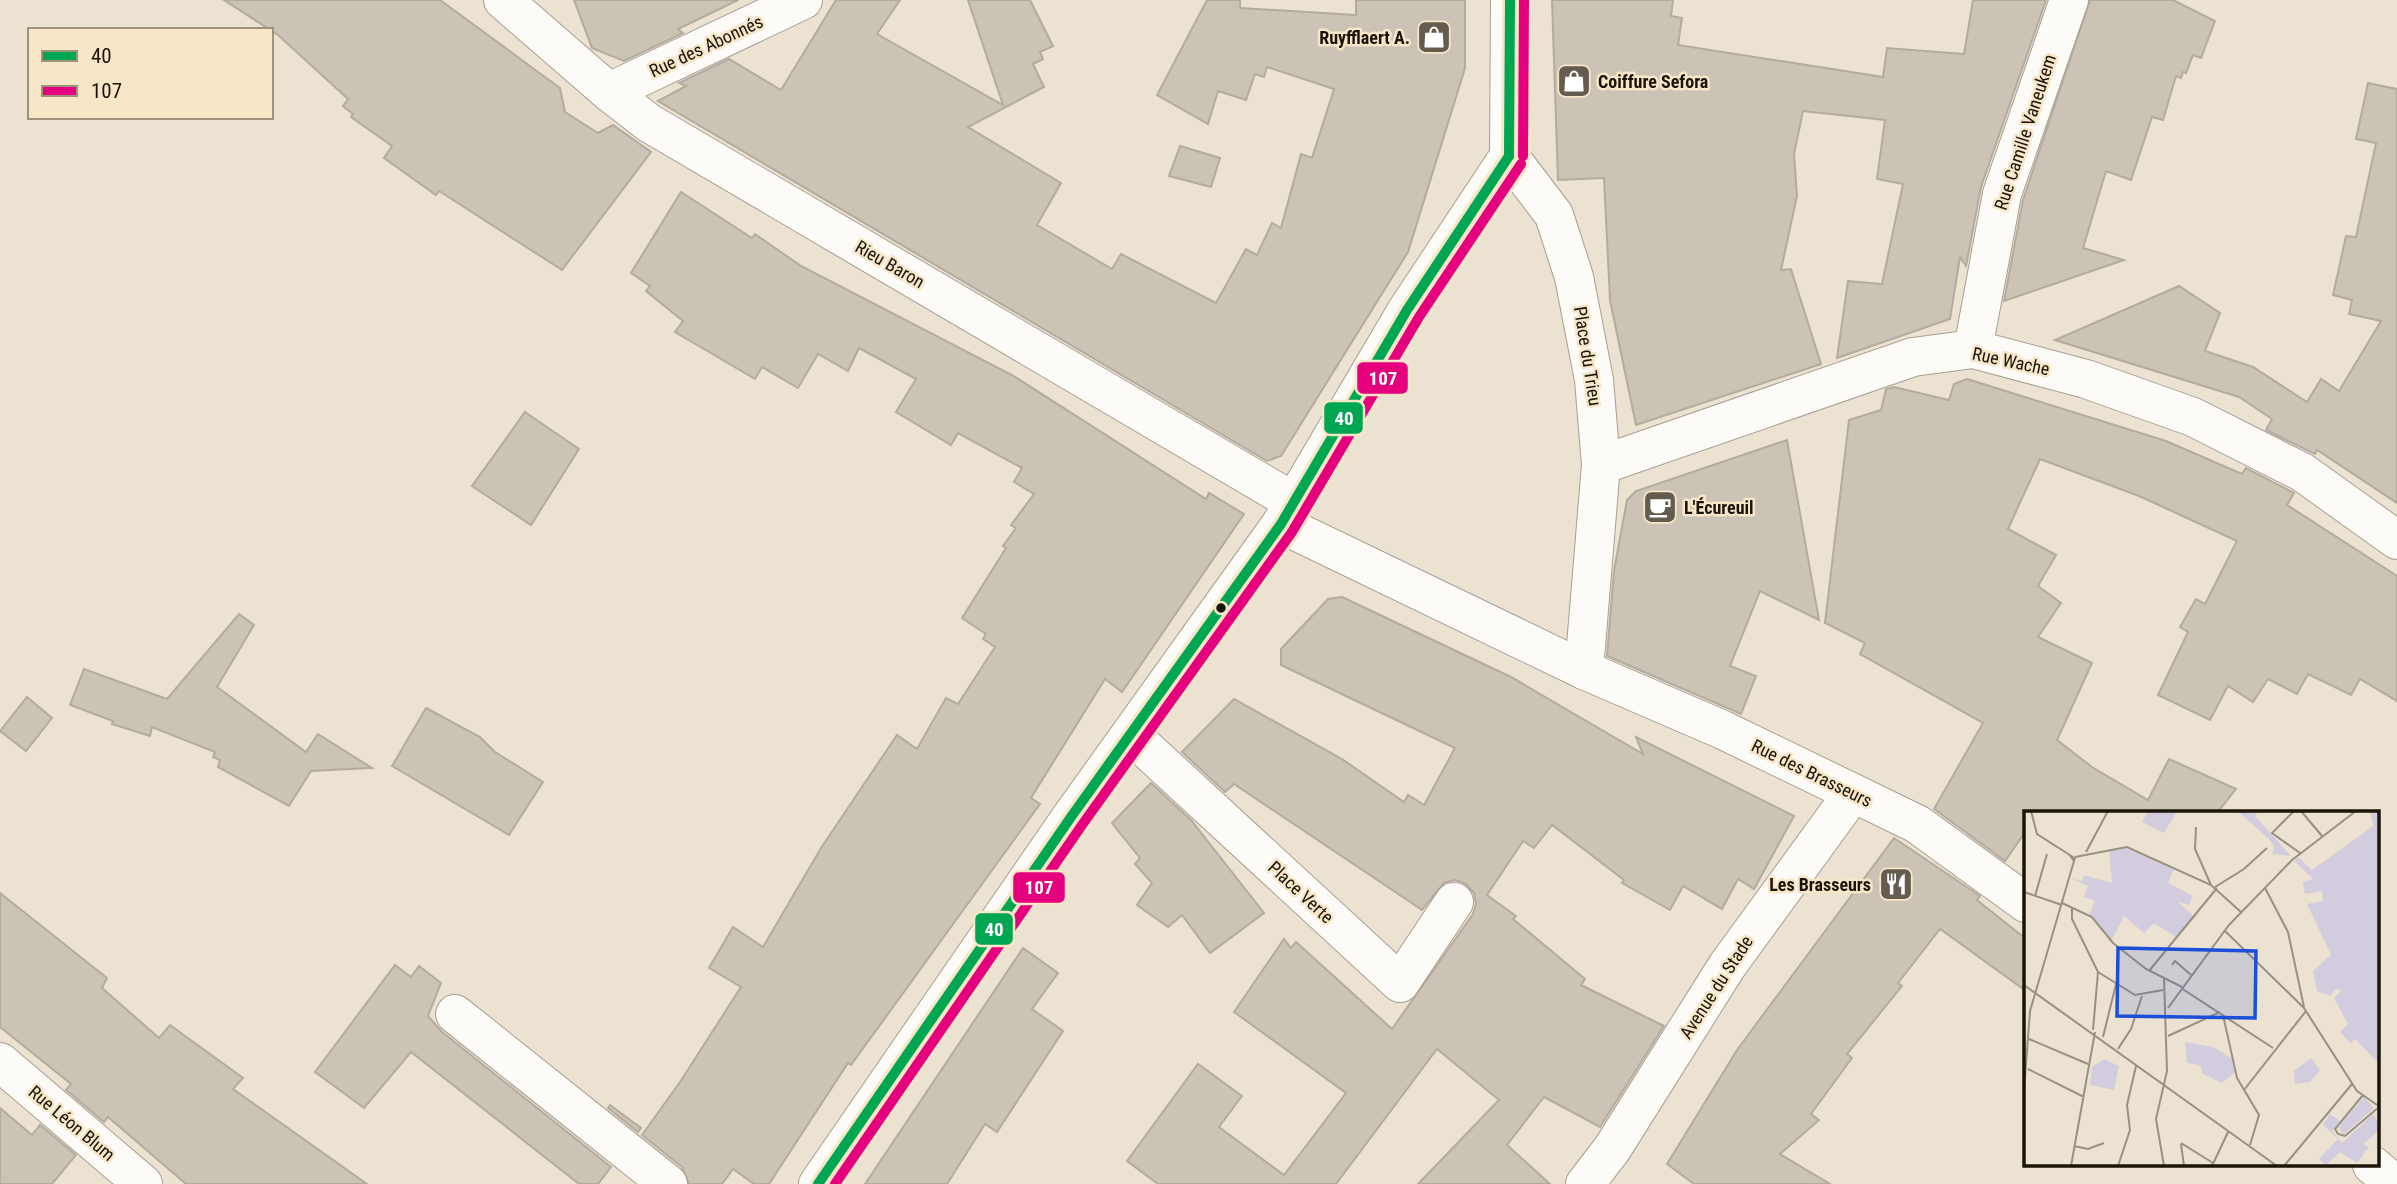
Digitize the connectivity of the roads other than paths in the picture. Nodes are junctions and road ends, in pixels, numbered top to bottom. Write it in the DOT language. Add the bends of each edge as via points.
graph roads {
  1 [pos="503,0"];
  2 [pos="542,0"];
  3 [pos="803,0"];
  4 [pos="1510,0"];
  5 [pos="2069,0"];
  6 [pos="553,43"];
  7 [pos="609,92"];
  8 [pos="1509,156"];
  9 [pos="1973,349"];
  10 [pos="1601,465"];
  11 [pos="1287,513"];
  12 [pos="2397,540"];
  13 [pos="1584,670"];
  14 [pos="1130,735"];
  15 [pos="1853,793"];
  16 [pos="1454,902"];
  17 [pos="2024,902"];
  18 [pos="455,1014"];
  19 [pos="0,1062"];
  20 [pos="2373,1166"];
  21 [pos="143,1184"];
  22 [pos="668,1184"];
  23 [pos="818,1184"];
  24 [pos="1585,1184"];
  25 [pos="2395,1184"];
  1 -- 6 [label="street, Rieu Baron"];
  2 -- 6 [label="street"];
  3 -- 7 [label="street, Rue des Abonnés"];
  4 -- 8 [label="street"];
  5 -- 9 [label="street, Rue Camille Vaneukem" via="2002,194"];
  6 -- 7 [label="street, Rieu Baron"];
  7 -- 11 [label="street, Rieu Baron" via="661,130"];
  8 -- 10 [label="street, Place du Trieu" via="1554,215 1574,277 1594,380"];
  8 -- 11 [label="street" via="1408,310"];
  9 -- 10 [label="street, Rue Wache" via="1913,357"];
  9 -- 12 [label="street, Rue Wache" via="2086,379 2193,417 2302,472"];
  10 -- 13 [label="street, Place du Trieu"];
  11 -- 13 [label="street"];
  11 -- 14 [label="street"];
  13 -- 15 [label="street, Rue des Brasseurs"];
  14 -- 16 [label="street, Place Verte" via="1400,983"];
  14 -- 23 [label="street"];
  15 -- 17 [label="street, Rue des Brasseurs" via="1917,824"];
  15 -- 24 [label="street, Avenue du Stade" via="1727,966 1612,1149"];
  18 -- 22 [label="street"];
  19 -- 21 [label="street, Rue Léon Blum"];
  20 -- 25 [label="street"];
}
